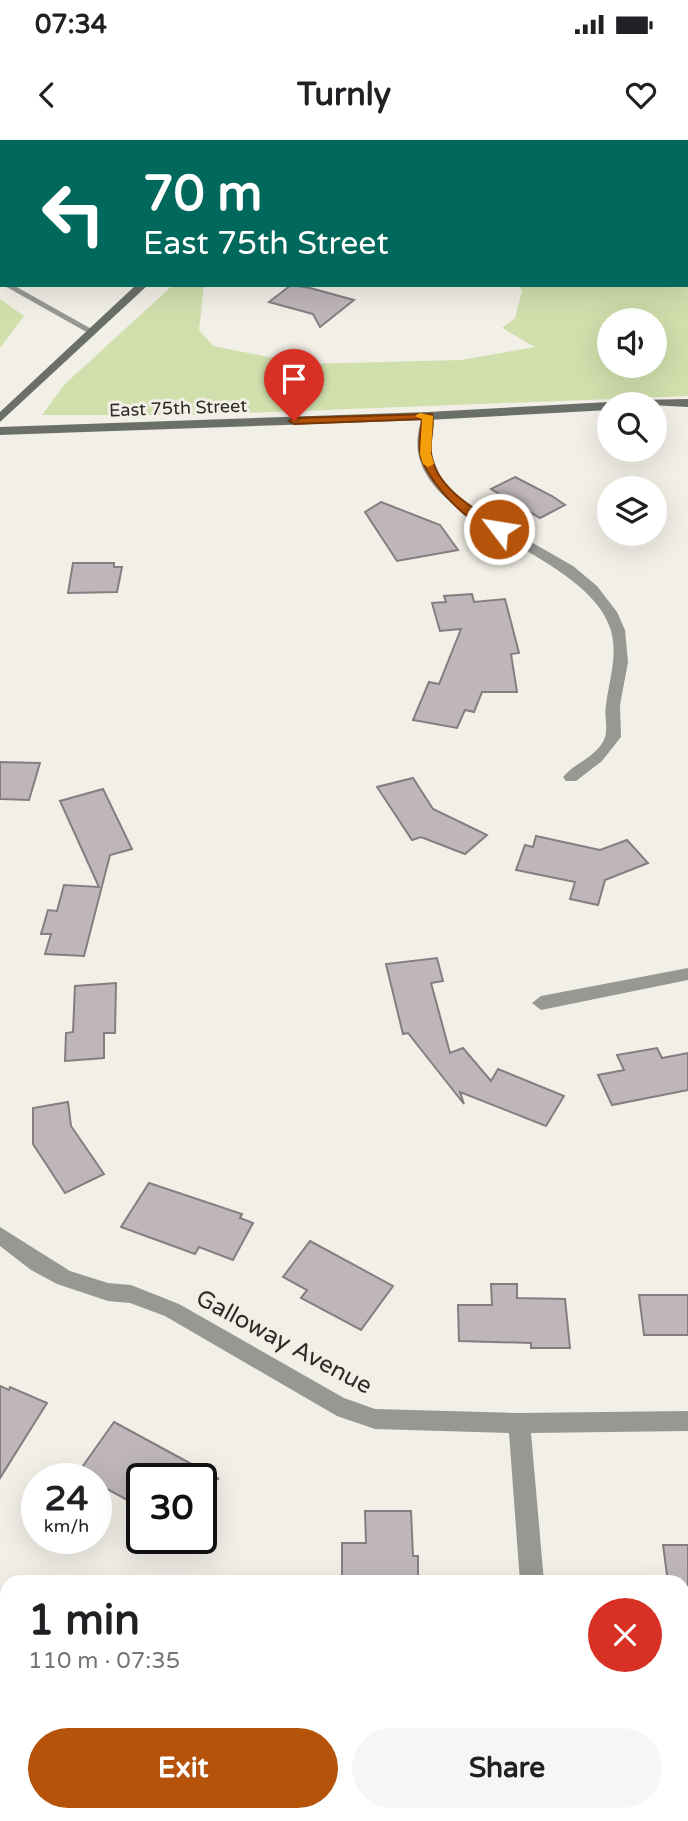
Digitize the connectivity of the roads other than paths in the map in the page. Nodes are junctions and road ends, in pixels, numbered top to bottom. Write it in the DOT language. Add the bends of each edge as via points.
graph roads {
  1 [pos="11,287"];
  2 [pos="141,287"];
  3 [pos="93,332"];
  4 [pos="667,403"];
  5 [pos="688,403"];
  6 [pos="597,407"];
  7 [pos="428,416"];
  8 [pos="0,418"];
  9 [pos="0,431"];
  10 [pos="571,778"];
  11 [pos="688,974"];
  12 [pos="541,1003"];
  13 [pos="0,1235"];
  14 [pos="688,1421"];
  15 [pos="519,1423"];
  16 [pos="531,1575"];
  1 -- 3 [label="lane"];
  2 -- 3 [label="street"];
  3 -- 8 [label="street"];
  4 -- 5 [label="street"];
  6 -- 7 [label="street, East 75th Street"];
  7 -- 9 [label="street, East 75th Street"];
  7 -- 10 [label="street" via="425,454 439,483 463,507 566,565 593,587 615,622 622,671 609,718 613,737 597,758"];
  11 -- 12 [label="street"];
  13 -- 15 [label="street, Galloway Avenue" via="64,1278 131,1294 172,1310 337,1406 391,1422"];
  14 -- 15 [label="street, Galloway Avenue"];
  15 -- 16 [label="street"];
}
